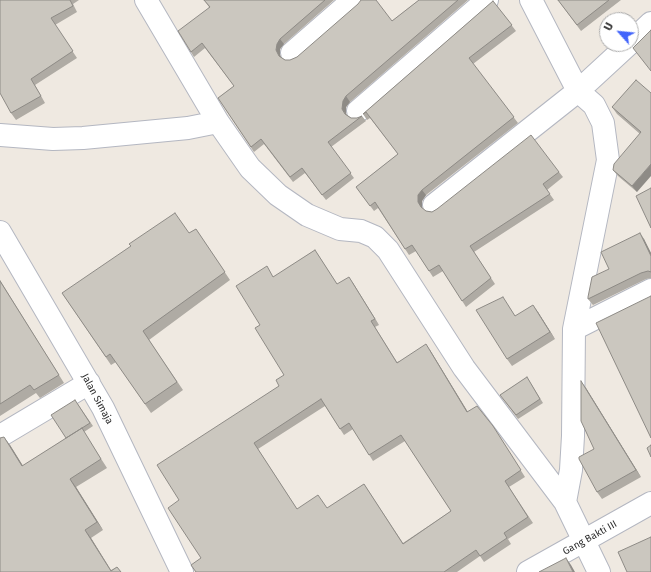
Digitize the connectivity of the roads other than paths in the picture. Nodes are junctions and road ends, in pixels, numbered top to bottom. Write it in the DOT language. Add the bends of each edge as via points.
graph roads {
  1 [pos="146,0"];
  2 [pos="353,0"];
  3 [pos="488,0"];
  4 [pos="531,0"];
  5 [pos="651,23"];
  6 [pos="639,34"];
  7 [pos="292,52"];
  8 [pos="620,52"];
  9 [pos="578,91"];
  10 [pos="358,111"];
  11 [pos="218,122"];
  12 [pos="0,135"];
  13 [pos="434,205"];
  14 [pos="0,232"];
  15 [pos="651,290"];
  16 [pos="574,329"];
  17 [pos="89,383"];
  18 [pos="0,436"];
  19 [pos="565,502"];
  20 [pos="651,503"];
  21 [pos="584,540"];
  22 [pos="182,572"];
  23 [pos="528,572"];
  24 [pos="599,572"];
  1 -- 11 [label="street"];
  2 -- 7 [label="street"];
  3 -- 10 [label="street"];
  4 -- 9 [label="street"];
  5 -- 6 [label="street"];
  8 -- 9 [label="street"];
  9 -- 13 [label="street"];
  9 -- 16 [label="street" via="594,105 603,123 608,160"];
  11 -- 12 [label="street" via="188,128 83,138 53,139"];
  11 -- 19 [label="street" via="250,168 278,195 314,218 340,229 361,231 375,237 388,250 464,368"];
  14 -- 17 [label="street, Jalan Simaja"];
  15 -- 16 [label="street"];
  16 -- 19 [label="street" via="573,436 571,470"];
  17 -- 18 [label="street"];
  17 -- 22 [label="street, Jalan Simaja"];
  19 -- 21 [label="street"];
  20 -- 21 [label="street, Gang Bakti III"];
  21 -- 23 [label="street, Gang Bakti III"];
  21 -- 24 [label="street"];
}
